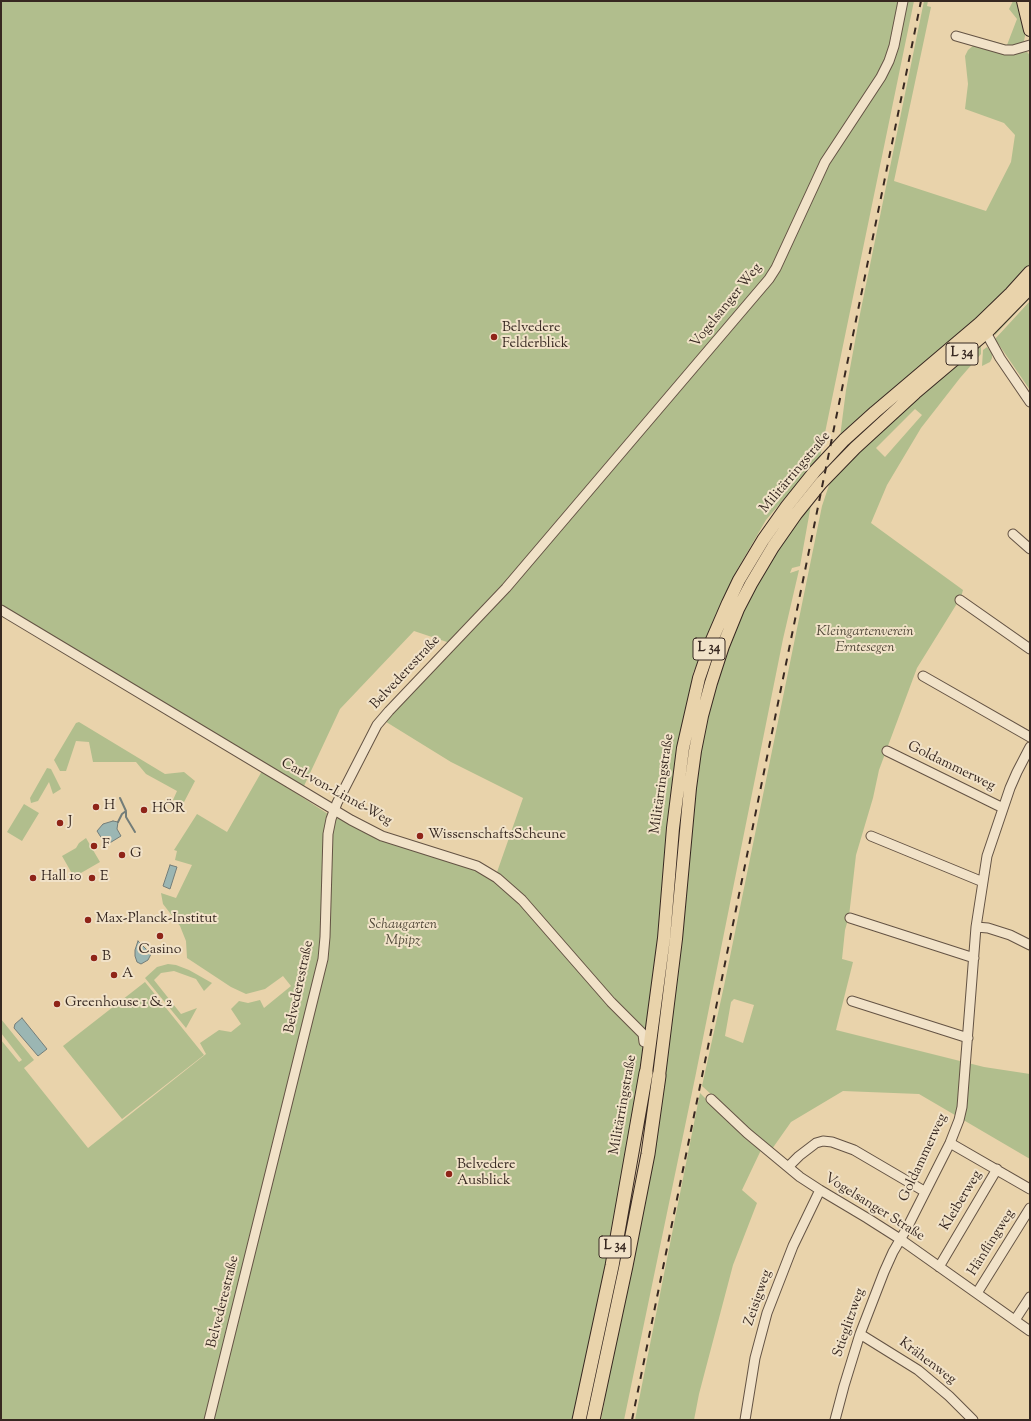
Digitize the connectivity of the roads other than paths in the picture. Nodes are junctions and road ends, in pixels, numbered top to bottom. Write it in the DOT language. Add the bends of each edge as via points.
graph roads {
  1 [pos="903,1"];
  2 [pos="1023,1"];
  3 [pos="1030,30"];
  4 [pos="956,36"];
  5 [pos="1030,45"];
  6 [pos="1030,272"];
  7 [pos="1030,288"];
  8 [pos="983,328"];
  9 [pos="1030,402"];
  10 [pos="1013,534"];
  11 [pos="1030,549"];
  12 [pos="506,588"];
  13 [pos="960,600"];
  14 [pos="1,610"];
  15 [pos="1030,649"];
  16 [pos="923,676"];
  17 [pos="1030,737"];
  18 [pos="1030,747"];
  19 [pos="887,751"];
  20 [pos="1003,808"];
  21 [pos="334,810"];
  22 [pos="871,836"];
  23 [pos="983,882"];
  24 [pos="850,918"];
  25 [pos="976,927"];
  26 [pos="1030,944"];
  27 [pos="974,958"];
  28 [pos="852,1001"];
  29 [pos="968,1038"];
  30 [pos="644,1042"];
  31 [pos="646,1073"];
  32 [pos="660,1076"];
  33 [pos="711,1099"];
  34 [pos="950,1143"];
  35 [pos="788,1167"];
  36 [pos="997,1169"];
  37 [pos="1030,1189"];
  38 [pos="820,1190"];
  39 [pos="924,1191"];
  40 [pos="1030,1208"];
  41 [pos="900,1239"];
  42 [pos="939,1267"];
  43 [pos="977,1293"];
  44 [pos="1030,1297"];
  45 [pos="1015,1320"];
  46 [pos="1030,1331"];
  47 [pos="860,1334"];
  48 [pos="209,1420"];
  49 [pos="579,1420"];
  50 [pos="593,1420"];
  51 [pos="744,1420"];
  52 [pos="835,1420"];
  53 [pos="973,1420"];
  1 -- 12 [label="street, Vogelsanger Weg" via="894,46 882,77 825,162 769,279"];
  2 -- 3 [label="main road"];
  4 -- 5 [label="street" via="1005,50"];
  6 -- 8 [label="main road, Militärringstraße / L 34"];
  7 -- 8 [label="main road, Militärringstraße / L 34"];
  8 -- 9 [label="street"];
  8 -- 31 [label="main road, Militärringstraße / L 34" via="875,412 815,471 763,540 728,603 699,678 683,748 664,938"];
  8 -- 32 [label="main road, Militärringstraße / L 34" via="821,483 773,547 738,609 711,683 695,751"];
  10 -- 11 [label="street"];
  12 -- 21 [label="street, Belvederestraße" via="377,725"];
  13 -- 15 [label="street"];
  14 -- 21 [label="street, Carl-von-Linné-Weg"];
  16 -- 17 [label="street"];
  18 -- 20 [label="street, Goldammerweg"];
  19 -- 20 [label="street, Goldammerweg"];
  20 -- 23 [label="street, Goldammerweg" via="987,856"];
  21 -- 30 [label="street, Carl-von-Linné-Weg" via="382,836 477,866 497,878 522,900 611,1002 643,1034"];
  21 -- 48 [label="street, Belvederestraße" via="328,834 323,959"];
  22 -- 23 [label="street"];
  23 -- 25 [label="street, Goldammerweg"];
  24 -- 27 [label="street"];
  25 -- 26 [label="street" via="988,928"];
  25 -- 27 [label="street, Goldammerweg"];
  27 -- 29 [label="street, Goldammerweg"];
  28 -- 29 [label="street"];
  29 -- 34 [label="street, Goldammerweg" via="962,1107"];
  31 -- 49 [label="highway, Militärringstraße / L 34" via="612,1266"];
  32 -- 50 [label="highway, Militärringstraße / L 34" via="648,1154"];
  33 -- 35 [label="street, Vogelsanger Straße" via="747,1134"];
  34 -- 36 [label="street"];
  34 -- 39 [label="street, Goldammerweg"];
  35 -- 38 [label="street, Vogelsanger Straße"];
  35 -- 39 [label="street" via="816,1144 832,1142 854,1150"];
  36 -- 37 [label="street"];
  36 -- 42 [label="street, Kleiberweg"];
  38 -- 41 [label="street, Vogelsanger Straße"];
  38 -- 51 [label="street, Zeisigweg" via="793,1246 767,1313 755,1358"];
  39 -- 41 [label="street, Goldammerweg"];
  40 -- 43 [label="street, Hänflingweg"];
  41 -- 42 [label="street, Vogelsanger Straße"];
  41 -- 47 [label="street, Stieglitzweg"];
  42 -- 43 [label="street, Vogelsanger Straße"];
  43 -- 45 [label="street, Vogelsanger Straße"];
  44 -- 45 [label="street"];
  45 -- 46 [label="street, Vogelsanger Straße"];
  47 -- 52 [label="street, Stieglitzweg"];
  47 -- 53 [label="street, Krähenweg" via="918,1370"];
}
